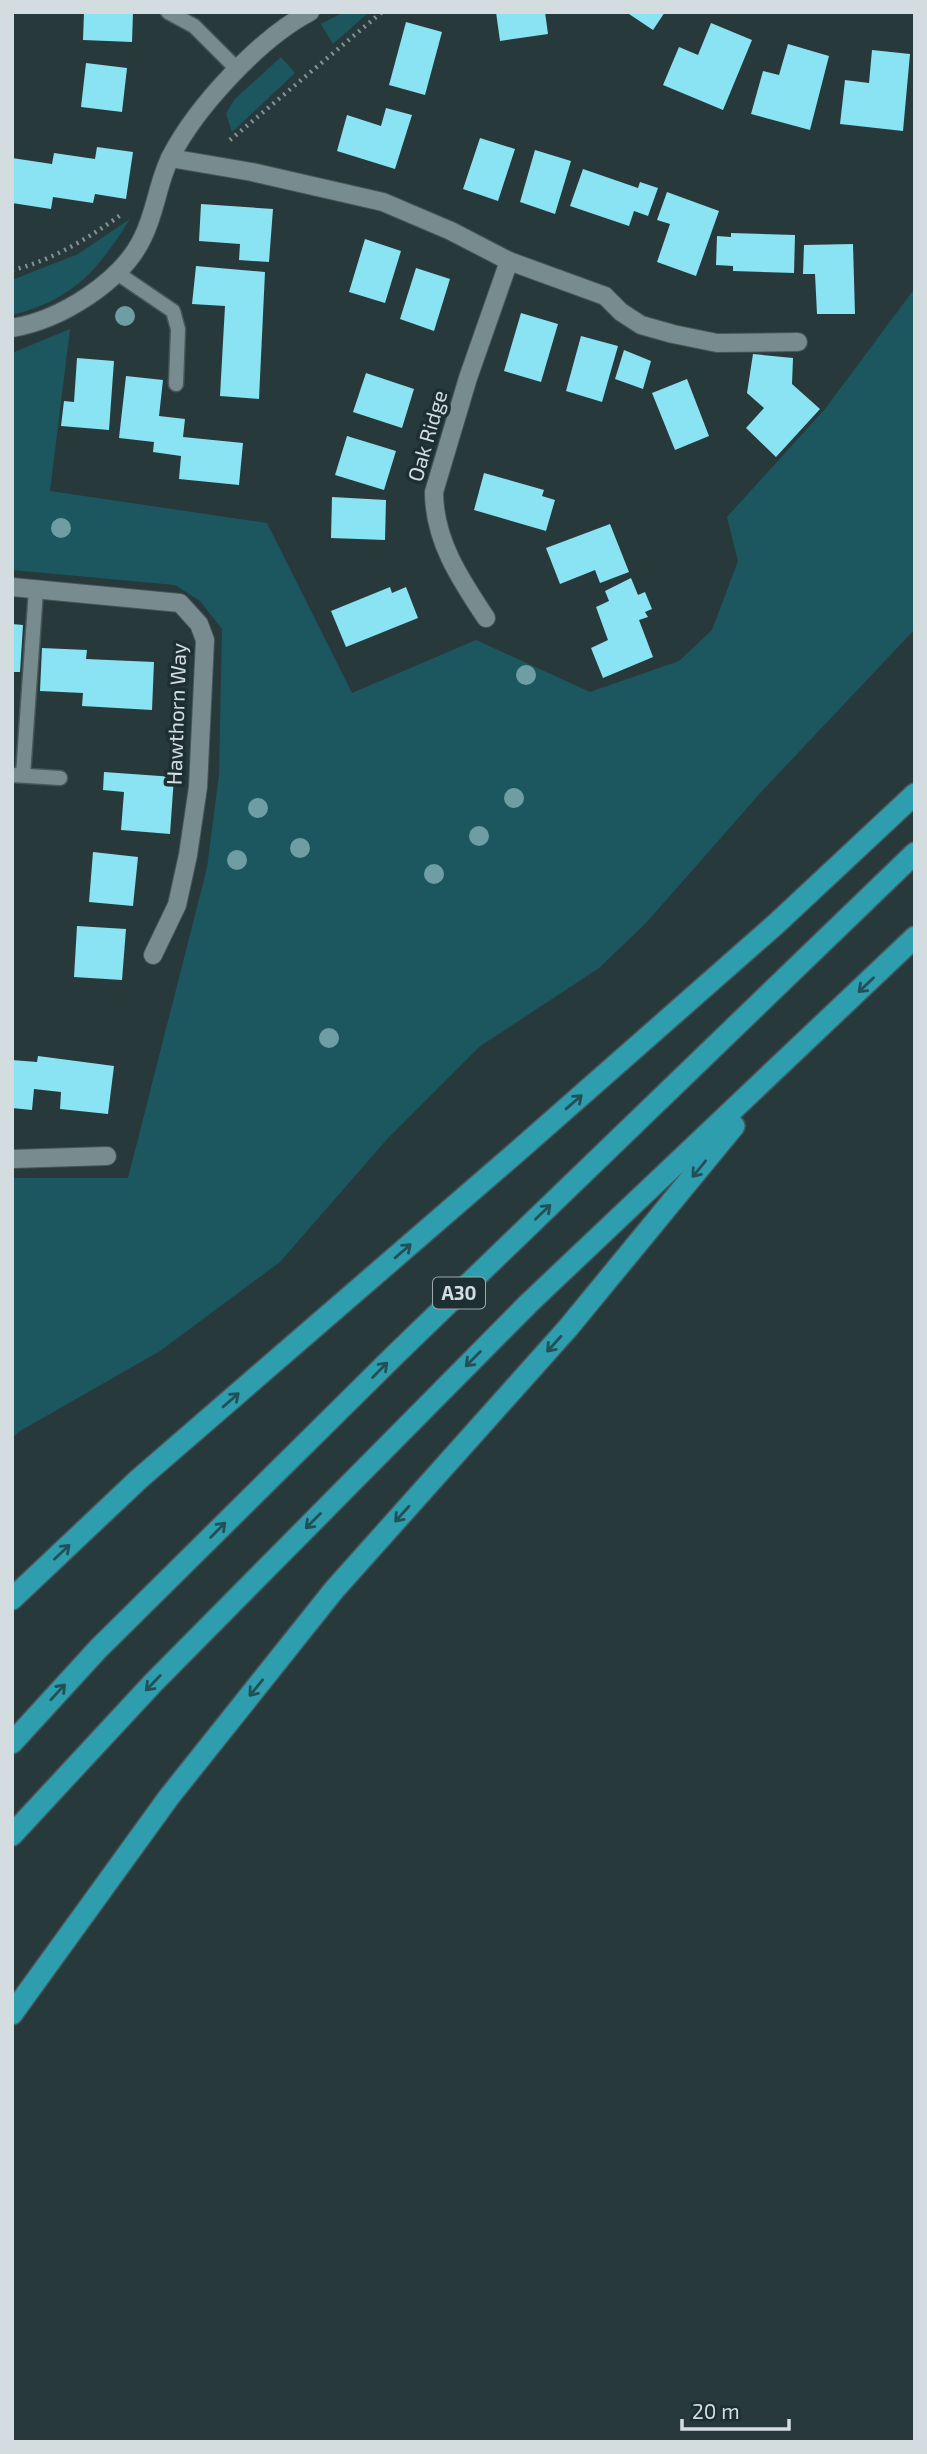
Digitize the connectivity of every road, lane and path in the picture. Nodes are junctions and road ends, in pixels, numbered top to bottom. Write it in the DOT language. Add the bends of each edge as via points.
graph roads {
  1 [pos="168,12"];
  2 [pos="310,12"];
  3 [pos="382,12"];
  4 [pos="238,70"];
  5 [pos="170,158"];
  6 [pos="203,164"];
  7 [pos="161,184"];
  8 [pos="509,261"];
  9 [pos="12,270"];
  10 [pos="117,273"];
  11 [pos="12,328"];
  12 [pos="798,342"];
  13 [pos="176,384"];
  14 [pos="12,587"];
  15 [pos="36,590"];
  16 [pos="486,618"];
  17 [pos="18,775"];
  18 [pos="60,778"];
  19 [pos="915,794"];
  20 [pos="915,853"];
  21 [pos="915,937"];
  22 [pos="152,955"];
  23 [pos="789,1059"];
  24 [pos="107,1156"];
  25 [pos="12,1159"];
  26 [pos="12,1599"];
  27 [pos="12,1743"];
  28 [pos="12,1835"];
  29 [pos="12,2014"];
  1 -- 4 [label="lane" via="194,26"];
  2 -- 4 [label="street" via="283,29"];
  3 -- 6 [label="path"];
  4 -- 5 [label="street" via="198,113"];
  5 -- 6 [label="street"];
  5 -- 7 [label="street"];
  6 -- 8 [label="street" via="383,202"];
  7 -- 9 [label="path" via="103,228"];
  7 -- 10 [label="street" via="143,238"];
  8 -- 12 [label="street" via="605,296 641,325 673,334 717,343"];
  8 -- 16 [label="street, Oak Ridge" via="434,492 439,533 462,582"];
  10 -- 11 [label="street" via="53,317"];
  10 -- 13 [label="lane" via="173,311 178,329"];
  14 -- 15 [label="street, Hawthorn Way"];
  15 -- 17 [label="lane"];
  15 -- 22 [label="street, Hawthorn Way" via="180,603 199,624 205,640 198,787 188,855 177,905"];
  17 -- 18 [label="lane"];
  26 -- 19 [label="highway, one-way" via="139,1479 776,924"];
  27 -- 20 [label="highway, A30, one-way" via="98,1649 398,1352"];
  21 -- 23 [label="highway, A30, one-way"];
  23 -- 28 [label="highway, A30, one-way" via="528,1304 153,1683"];
  23 -- 29 [label="highway, one-way" via="568,1328 334,1590 169,1797"];
  24 -- 25 [label="street"];
}
